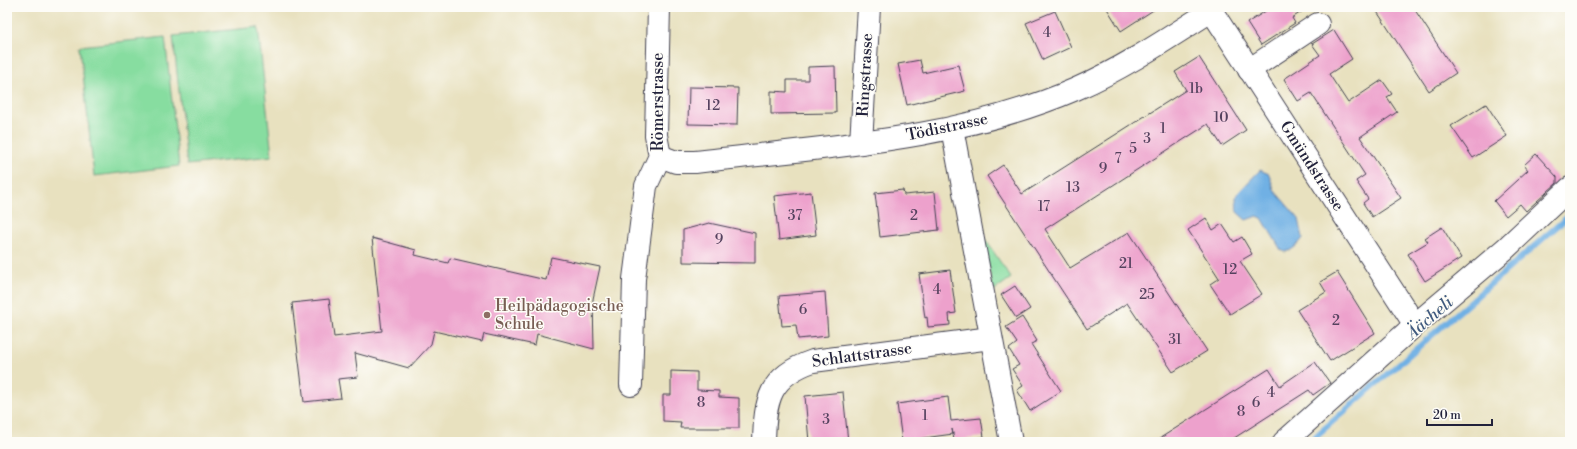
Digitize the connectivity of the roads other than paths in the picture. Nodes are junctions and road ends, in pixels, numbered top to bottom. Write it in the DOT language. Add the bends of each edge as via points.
graph roads {
  1 [pos="659,7"];
  2 [pos="869,7"];
  3 [pos="1210,9"];
  4 [pos="1318,24"];
  5 [pos="1249,70"];
  6 [pos="952,128"];
  7 [pos="861,144"];
  8 [pos="660,156"];
  9 [pos="1570,188"];
  10 [pos="1415,326"];
  11 [pos="991,338"];
  12 [pos="630,385"];
  13 [pos="764,442"];
  14 [pos="1011,442"];
  15 [pos="1284,442"];
  1 -- 8 [label="street, Römerstrasse" via="656,135"];
  2 -- 7 [label="street, Ringstrasse"];
  3 -- 5 [label="street, Gmündstrasse"];
  3 -- 6 [label="street, Tödistrasse" via="1123,67 1075,90 1025,108"];
  4 -- 5 [label="street"];
  5 -- 10 [label="street, Gmündstrasse"];
  6 -- 7 [label="street, Tödistrasse"];
  6 -- 11 [label="street"];
  7 -- 8 [label="street, Tödistrasse" via="694,162 676,162"];
  8 -- 12 [label="street, Römerstrasse" via="646,186 634,280"];
  9 -- 10 [label="street" via="1505,249"];
  10 -- 15 [label="street"];
  11 -- 13 [label="street, Schlattstrasse" via="813,360 799,365 788,372 770,392"];
  11 -- 14 [label="street"];
}
